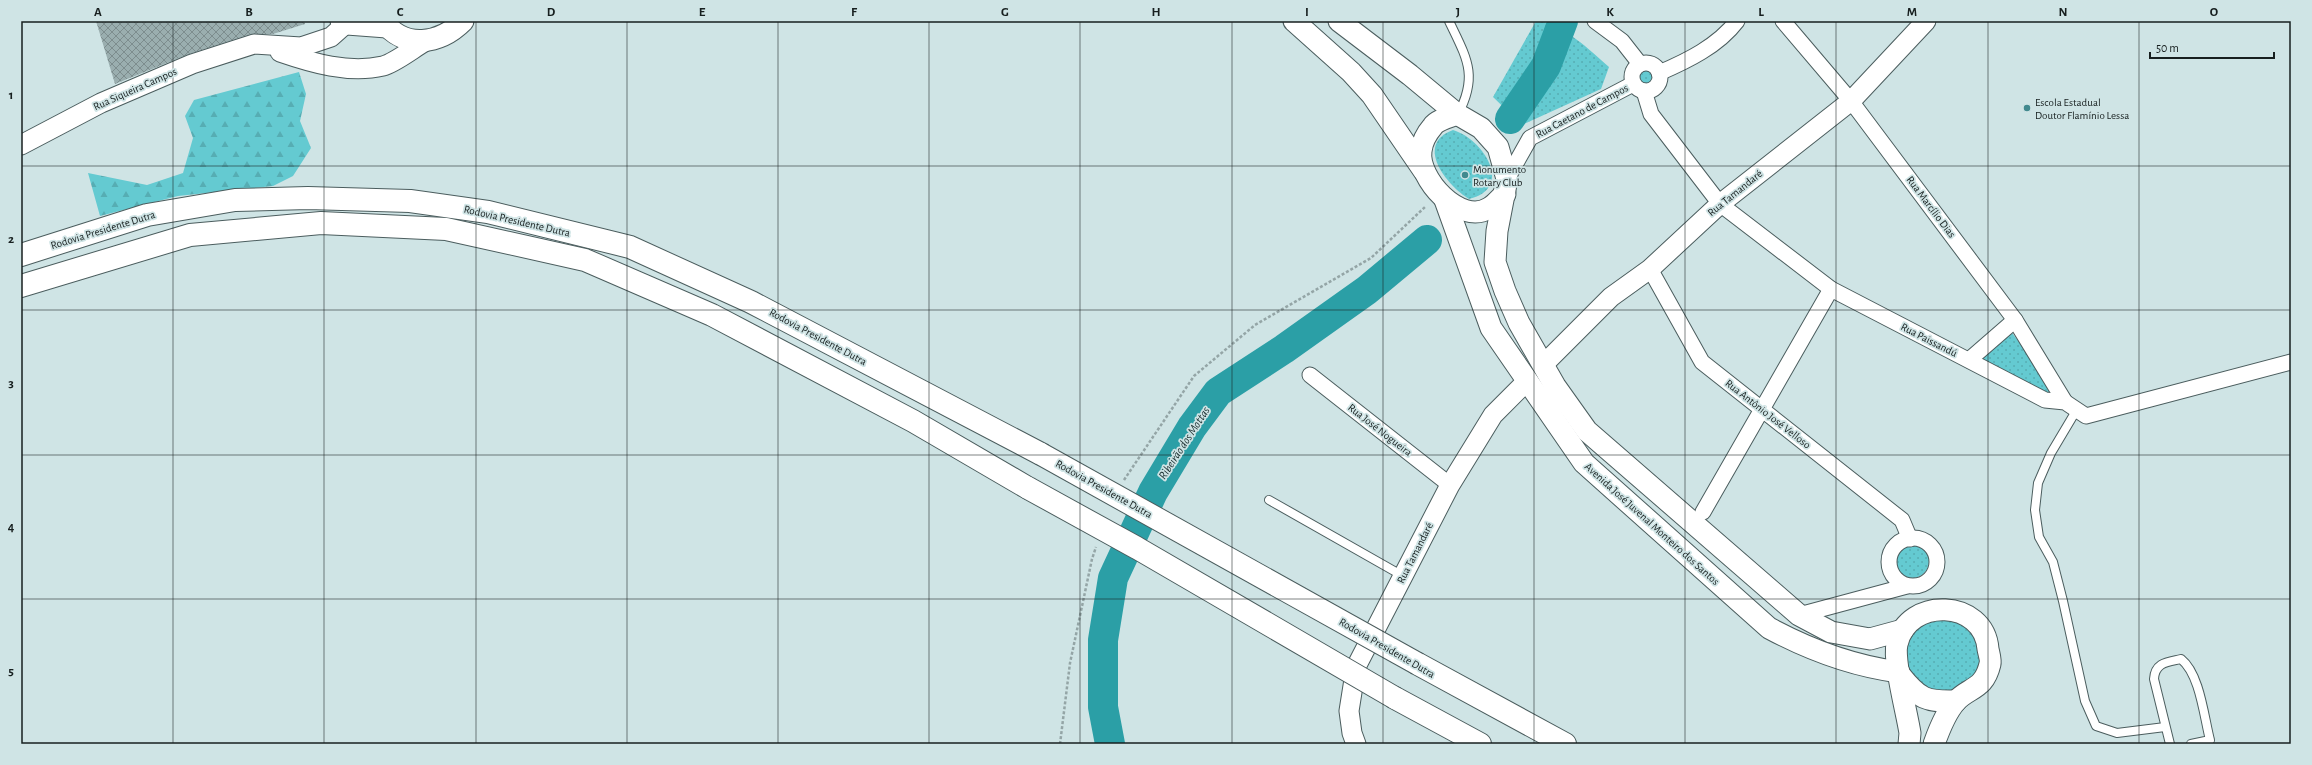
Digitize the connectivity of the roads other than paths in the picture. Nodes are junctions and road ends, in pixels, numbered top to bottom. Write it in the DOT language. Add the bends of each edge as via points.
graph roads {
  1 [pos="1294,21"];
  2 [pos="1339,21"];
  3 [pos="1449,21"];
  4 [pos="1595,21"];
  5 [pos="1737,21"];
  6 [pos="1783,21"];
  7 [pos="1926,21"];
  8 [pos="346,22"];
  9 [pos="385,24"];
  10 [pos="461,24"];
  11 [pos="426,41"];
  12 [pos="254,44"];
  13 [pos="1640,64"];
  14 [pos="1659,73"];
  15 [pos="1639,87"];
  16 [pos="1851,101"];
  17 [pos="1457,114"];
  18 [pos="21,145"];
  19 [pos="1424,171"];
  20 [pos="1506,186"];
  21 [pos="1442,196"];
  22 [pos="1720,204"];
  23 [pos="21,256"];
  24 [pos="1650,269"];
  25 [pos="21,286"];
  26 [pos="1831,289"];
  27 [pos="2016,320"];
  28 [pos="1969,360"];
  29 [pos="2291,362"];
  30 [pos="1543,365"];
  31 [pos="1310,375"];
  32 [pos="1527,381"];
  33 [pos="2071,407"];
  34 [pos="1762,409"];
  35 [pos="1450,485"];
  36 [pos="1269,500"];
  37 [pos="1703,512"];
  38 [pos="1910,538"];
  39 [pos="1403,576"];
  40 [pos="1908,586"];
  41 [pos="1798,615"];
  42 [pos="1903,630"];
  43 [pos="1418,664"];
  44 [pos="1899,673"];
  45 [pos="1396,698"];
  46 [pos="1956,701"];
  47 [pos="2165,727"];
  48 [pos="1358,740"];
  49 [pos="1463,744"];
  50 [pos="1480,744"];
  51 [pos="1541,744"];
  52 [pos="1565,744"];
  53 [pos="1909,744"];
  54 [pos="1934,744"];
  55 [pos="2170,744"];
  56 [pos="2192,744"];
  1 -- 19 [label="main road" via="1351,72 1372,95"];
  2 -- 17 [label="main road"];
  3 -- 17 [label="lane" via="1469,67 1464,102"];
  4 -- 13 [label="street" via="1622,41"];
  5 -- 14 [label="street" via="1729,32 1690,60"];
  6 -- 16 [label="street, Rua Marcílio Dias"];
  7 -- 16 [label="street, Rua Tamandaré"];
  8 -- 9 [label="main road"];
  8 -- 12 [label="street, Rua Siqueira Campos" via="331,38 301,47"];
  9 -- 11 [label="main road" via="405,37"];
  10 -- 11 [label="main road" via="440,38"];
  11 -- 12 [label="street" via="384,66 348,68 318,64"];
  12 -- 18 [label="street, Rua Siqueira Campos" via="192,64 101,103"];
  13 -- 14 [label="street" via="1654,66"];
  13 -- 15 [label="street" via="1632,75"];
  14 -- 15 [label="street" via="1657,86"];
  15 -- 20 [label="street, Rua Caetano de Campos" via="1530,138"];
  15 -- 22 [label="street, Rua Paissandú" via="1651,114"];
  16 -- 22 [label="street, Rua Tamandaré"];
  16 -- 27 [label="street, Rua Marcílio Dias"];
  17 -- 19 [label="main road" via="1434,125 1424,140 1420,152"];
  17 -- 20 [label="main road" via="1481,128 1498,147"];
  19 -- 21 [label="main road"];
  20 -- 21 [label="main road" via="1488,209 1472,212 1459,210"];
  20 -- 30 [label="main road" via="1497,231 1496,262 1505,292 1519,323"];
  21 -- 32 [label="main road, Avenida José Juvenal Monteiro dos Santos" via="1491,328"];
  22 -- 24 [label="street, Rua Tamandaré"];
  22 -- 26 [label="street, Rua Paissandú"];
  23 -- 43 [label="highway, Rodovia Presidente Dutra, bridge" via="147,215 235,200 308,198 410,200 488,212 630,247 751,302 1041,454"];
  24 -- 30 [label="street, Rua Tamandaré" via="1611,297"];
  24 -- 34 [label="street, Rua Antônio José Velloso" via="1702,362"];
  25 -- 45 [label="highway, Rodovia Presidente Dutra, bridge" via="190,236 321,223 446,229 585,260 712,315 913,421"];
  26 -- 28 [label="street, Rua Paissandú"];
  26 -- 34 [label="street"];
  27 -- 28 [label="street"];
  27 -- 33 [label="street, Rua Marcílio Dias"];
  28 -- 33 [label="street, Rua Paissandú" via="2045,400"];
  29 -- 33 [label="street, Rua Paissandú" via="2086,416"];
  30 -- 41 [label="main road" via="1587,431"];
  31 -- 35 [label="street, Rua José Nogueira"];
  32 -- 35 [label="street, Rua Tamandaré" via="1493,415"];
  32 -- 44 [label="main road, Avenida José Juvenal Monteiro dos Santos" via="1584,463 1769,628 1805,647 1870,668"];
  33 -- 47 [label="lane" via="2038,483 2035,510 2039,537 2053,562 2085,701 2096,726 2117,733"];
  34 -- 37 [label="street"];
  34 -- 38 [label="street, Rua Antônio José Velloso" via="1902,520"];
  35 -- 39 [label="street, Rua Tamandaré"];
  36 -- 39 [label="lane"];
  38 -- 40 [label="street" via="1898,544 1890,555 1889,568 1896,579"];
  38 -- 40 [label="street" via="1920,539 1929,544 1935,553 1937,564 1928,582"];
  39 -- 48 [label="street, Rua Tamandaré" via="1356,667 1349,711"];
  40 -- 41 [label="street"];
  41 -- 42 [label="main road" via="1830,632 1870,640"];
  42 -- 44 [label="main road" via="1897,644 1895,660"];
  42 -- 46 [label="main road" via="1922,613 1948,608 1972,618 1987,638 1990,664 1978,687"];
  43 -- 51 [label="highway, Rodovia Presidente Dutra"];
  43 -- 52 [label="highway"];
  44 -- 46 [label="main road" via="1913,692 1934,702"];
  44 -- 53 [label="main road" via="1910,733"];
  45 -- 49 [label="highway"];
  45 -- 50 [label="highway, Rodovia Presidente Dutra"];
  46 -- 54 [label="main road"];
  47 -- 55 [label="lane"];
  47 -- 56 [label="lane" via="2154,672 2161,663 2181,659 2189,665 2194,676 2210,740"];
}
